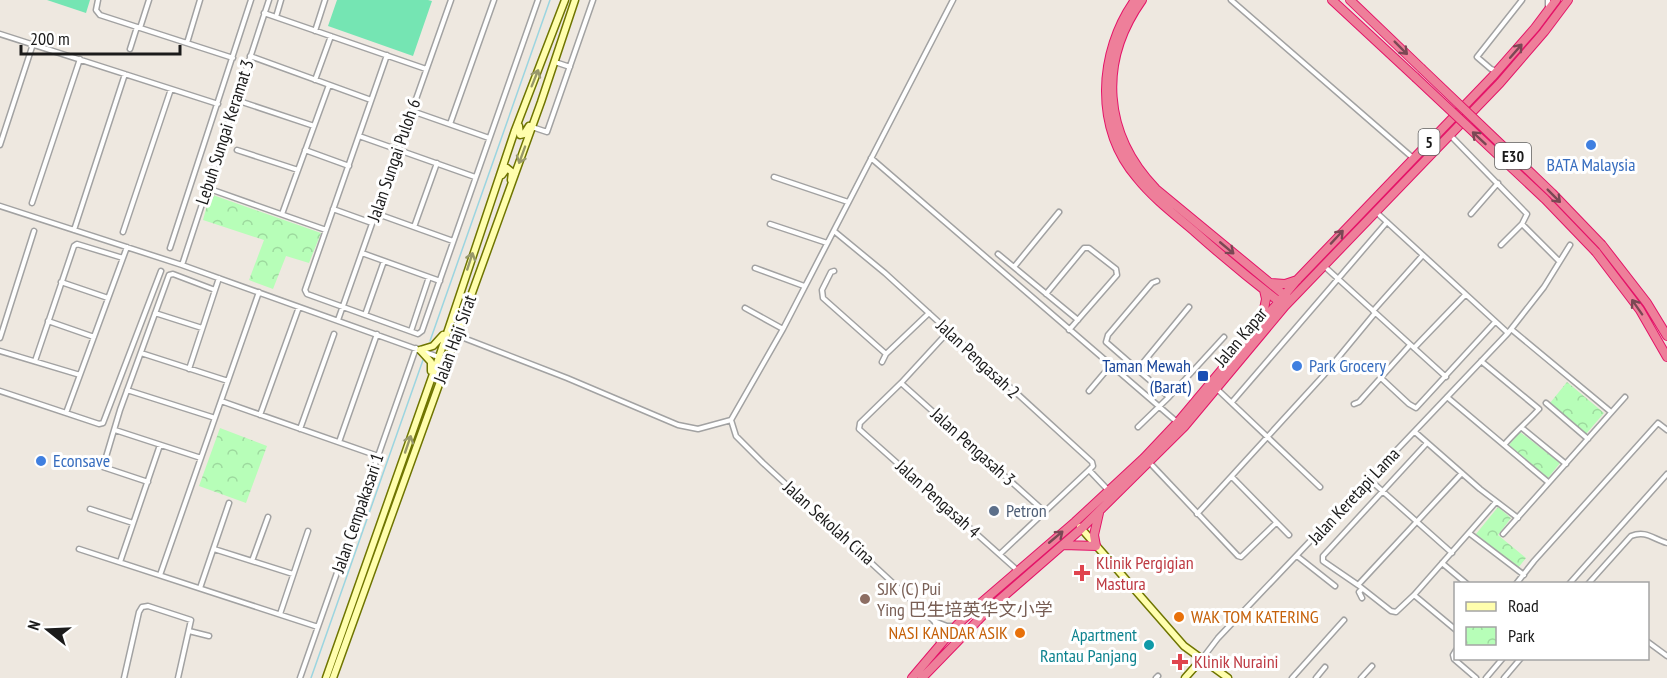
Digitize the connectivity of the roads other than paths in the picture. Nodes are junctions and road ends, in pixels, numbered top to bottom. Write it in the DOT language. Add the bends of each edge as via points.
graph roads {
  1 [pos="98,0"];
  2 [pos="149,0"];
  3 [pos="200,0"];
  4 [pos="251,0"];
  5 [pos="268,0"];
  6 [pos="281,0"];
  7 [pos="325,0"];
  8 [pos="451,0"];
  9 [pos="494,0"];
  10 [pos="538,0"];
  11 [pos="565,0"];
  12 [pos="575,0"];
  13 [pos="593,0"];
  14 [pos="952,0"];
  15 [pos="1135,0"];
  16 [pos="1142,0"];
  17 [pos="1231,0"];
  18 [pos="1350,0"];
  19 [pos="1354,0"];
  20 [pos="1522,0"];
  21 [pos="1568,0"];
  22 [pos="1332,1"];
  23 [pos="1551,2"];
  24 [pos="264,13"];
  25 [pos="276,17"];
  26 [pos="139,27"];
  27 [pos="1381,29"];
  28 [pos="315,31"];
  29 [pos="0,34"];
  30 [pos="331,36"];
  31 [pos="187,43"];
  32 [pos="33,44"];
  33 [pos="130,49"];
  34 [pos="387,55"];
  35 [pos="250,56"];
  36 [pos="233,58"];
  37 [pos="80,59"];
  38 [pos="555,62"];
  39 [pos="570,67"];
  40 [pos="426,69"];
  41 [pos="1498,71"];
  42 [pos="125,74"];
  43 [pos="315,80"];
  44 [pos="329,85"];
  45 [pos="171,89"];
  46 [pos="236,100"];
  47 [pos="371,100"];
  48 [pos="541,102"];
  49 [pos="218,104"];
  50 [pos="523,108"];
  51 [pos="412,111"];
  52 [pos="450,124"];
  53 [pos="314,126"];
  54 [pos="532,127"];
  55 [pos="1449,135"];
  56 [pos="359,136"];
  57 [pos="489,138"];
  58 [pos="0,144"];
  59 [pos="398,149"];
  60 [pos="237,150"];
  61 [pos="305,150"];
  62 [pos="871,158"];
  63 [pos="1413,158"];
  64 [pos="437,163"];
  65 [pos="349,166"];
  66 [pos="298,170"];
  67 [pos="475,177"];
  68 [pos="774,177"];
  69 [pos="1498,183"];
  70 [pos="207,188"];
  71 [pos="491,197"];
  72 [pos="506,200"];
  73 [pos="848,202"];
  74 [pos="32,203"];
  75 [pos="0,206"];
  76 [pos="333,209"];
  77 [pos="1376,211"];
  78 [pos="1059,212"];
  79 [pos="375,213"];
  80 [pos="282,214"];
  81 [pos="1472,214"];
  82 [pos="372,222"];
  83 [pos="1388,222"];
  84 [pos="770,224"];
  85 [pos="1522,224"];
  86 [pos="414,227"];
  87 [pos="74,230"];
  88 [pos="326,230"];
  89 [pos="34,231"];
  90 [pos="834,231"];
  91 [pos="123,232"];
  92 [pos="453,241"];
  93 [pos="827,243"];
  94 [pos="1501,245"];
  95 [pos="1570,245"];
  96 [pos="127,247"];
  97 [pos="170,248"];
  98 [pos="362,253"];
  99 [pos="998,254"];
  100 [pos="1423,255"];
  101 [pos="123,258"];
  102 [pos="384,261"];
  103 [pos="1559,261"];
  104 [pos="182,265"];
  105 [pos="1323,266"];
  106 [pos="1014,267"];
  107 [pos="755,268"];
  108 [pos="161,271"];
  109 [pos="834,271"];
  110 [pos="429,277"];
  111 [pos="219,278"];
  112 [pos="440,280"];
  113 [pos="1297,280"];
  114 [pos="1339,280"];
  115 [pos="1157,281"];
  116 [pos="61,282"];
  117 [pos="804,286"];
  118 [pos="1266,286"];
  119 [pos="215,290"];
  120 [pos="259,292"];
  121 [pos="1046,294"];
  122 [pos="1465,295"];
  123 [pos="108,298"];
  124 [pos="1285,301"];
  125 [pos="457,302"];
  126 [pos="299,307"];
  127 [pos="342,307"];
  128 [pos="1189,307"];
  129 [pos="745,308"];
  130 [pos="1374,312"];
  131 [pos="155,313"];
  132 [pos="929,314"];
  133 [pos="365,315"];
  134 [pos="338,320"];
  135 [pos="1078,320"];
  136 [pos="48,321"];
  137 [pos="1495,322"];
  138 [pos="1260,325"];
  139 [pos="202,328"];
  140 [pos="783,328"];
  141 [pos="1070,330"];
  142 [pos="411,331"];
  143 [pos="1510,331"];
  144 [pos="948,332"];
  145 [pos="334,334"];
  146 [pos="377,334"];
  147 [pos="456,335"];
  148 [pos="1667,336"];
  149 [pos="94,337"];
  150 [pos="1224,337"];
  151 [pos="0,338"];
  152 [pos="1412,346"];
  153 [pos="418,349"];
  154 [pos="0,351"];
  155 [pos="141,353"];
  156 [pos="886,354"];
  157 [pos="439,357"];
  158 [pos="1667,357"];
  159 [pos="447,360"];
  160 [pos="36,361"];
  161 [pos="1481,361"];
  162 [pos="882,362"];
  163 [pos="1111,365"];
  164 [pos="189,369"];
  165 [pos="1137,370"];
  166 [pos="80,375"];
  167 [pos="1446,377"];
  168 [pos="1381,378"];
  169 [pos="228,381"];
  170 [pos="901,383"];
  171 [pos="1217,389"];
  172 [pos="127,390"];
  173 [pos="0,391"];
  174 [pos="1089,391"];
  175 [pos="1169,397"];
  176 [pos="1447,397"];
  177 [pos="1625,398"];
  178 [pos="221,401"];
  179 [pos="1232,402"];
  180 [pos="1546,403"];
  181 [pos="1354,404"];
  182 [pos="1159,406"];
  183 [pos="1611,412"];
  184 [pos="66,413"];
  185 [pos="260,415"];
  186 [pos="418,417"];
  187 [pos="215,418"];
  188 [pos="731,420"];
  189 [pos="1178,422"];
  190 [pos="1138,427"];
  191 [pos="1522,428"];
  192 [pos="300,429"];
  193 [pos="115,430"];
  194 [pos="1667,430"];
  195 [pos="1415,432"];
  196 [pos="1268,436"];
  197 [pos="1588,439"];
  198 [pos="339,442"];
  199 [pos="1427,443"];
  200 [pos="160,445"];
  201 [pos="1504,446"];
  202 [pos="378,456"];
  203 [pos="201,458"];
  204 [pos="1150,463"];
  205 [pos="1566,464"];
  206 [pos="1089,470"];
  207 [pos="1462,473"];
  208 [pos="1667,474"];
  209 [pos="1232,477"];
  210 [pos="1370,480"];
  211 [pos="148,482"];
  212 [pos="1548,482"];
  213 [pos="1320,487"];
  214 [pos="1109,490"];
  215 [pos="1383,492"];
  216 [pos="1496,502"];
  217 [pos="230,503"];
  218 [pos="90,509"];
  219 [pos="1100,511"];
  220 [pos="1045,512"];
  221 [pos="1197,514"];
  222 [pos="268,517"];
  223 [pos="1518,518"];
  224 [pos="1075,522"];
  225 [pos="133,523"];
  226 [pos="1276,523"];
  227 [pos="1416,523"];
  228 [pos="1081,529"];
  229 [pos="308,531"];
  230 [pos="1469,533"];
  231 [pos="1503,534"];
  232 [pos="1289,536"];
  233 [pos="1667,543"];
  234 [pos="1063,545"];
  235 [pos="1096,546"];
  236 [pos="79,549"];
  237 [pos="214,549"];
  238 [pos="1452,553"];
  239 [pos="1000,554"];
  240 [pos="1297,556"];
  241 [pos="252,561"];
  242 [pos="120,562"];
  243 [pos="1442,563"];
  244 [pos="1017,570"];
  245 [pos="293,574"];
  246 [pos="160,575"];
  247 [pos="1524,575"];
  248 [pos="1465,582"];
  249 [pos="1518,582"];
  250 [pos="1571,582"];
  251 [pos="1590,582"];
  252 [pos="1358,585"];
  253 [pos="1335,586"];
  254 [pos="200,588"];
  255 [pos="1362,589"];
  256 [pos="1414,595"];
  257 [pos="1362,598"];
  258 [pos="280,614"];
  259 [pos="1344,620"];
  260 [pos="934,621"];
  261 [pos="957,626"];
  262 [pos="318,627"];
  263 [pos="1454,629"];
  264 [pos="189,631"];
  265 [pos="209,636"];
  266 [pos="1649,643"];
  267 [pos="938,647"];
  268 [pos="1667,656"];
  269 [pos="1201,660"];
  270 [pos="1455,660"];
  271 [pos="1501,660"];
  272 [pos="1519,660"];
  273 [pos="1372,666"];
  274 [pos="1325,667"];
  275 [pos="124,678"];
  276 [pos="178,678"];
  277 [pos="300,678"];
  278 [pos="326,678"];
  279 [pos="333,678"];
  280 [pos="912,678"];
  281 [pos="922,678"];
  282 [pos="1185,678"];
  283 [pos="1228,678"];
  284 [pos="1292,678"];
  285 [pos="1316,678"];
  286 [pos="1362,678"];
  287 [pos="1476,678"];
  288 [pos="1486,678"];
  289 [pos="1504,678"];
  1 -- 26 [label="street" via="96,10 100,15"];
  2 -- 26 [label="street"];
  3 -- 31 [label="street"];
  4 -- 36 [label="street"];
  5 -- 24 [label="street, Lebuh Sungai Keramat 3"];
  6 -- 25 [label="street"];
  7 -- 28 [label="street"];
  8 -- 40 [label="street, Jalan Sungai Puloh 6"];
  9 -- 52 [label="street"];
  10 -- 57 [label="street"];
  50 -- 11 [label="main road, Jalan Haji Sirat, one-way"];
  12 -- 38 [label="main road, Jalan Haji Sirat"];
  13 -- 39 [label="street"];
  14 -- 62 [label="street"];
  15 -- 118 [label="highway" via="1120,24 1107,75 1114,141 1136,177 1152,194"];
  16 -- 118 [label="highway, one-way" via="1125,27 1115,58 1112,93 1121,138 1141,174"];
  17 -- 63 [label="street"];
  18 -- 27 [label="highway, E30"];
  19 -- 27 [label="highway"];
  20 -- 41 [label="street" via="1477,57"];
  21 -- 55 [label="highway, Jalan Kapar / 5" via="1500,83"];
  158 -- 22 [label="highway, E30, one-way, bridge" via="1640,310 1596,252 1545,199"];
  41 -- 23 [label="highway, Jalan Kapar / 5, one-way" via="1545,16"];
  24 -- 25 [label="street"];
  24 -- 35 [label="street, Lebuh Sungai Keramat 3"];
  25 -- 28 [label="street"];
  26 -- 31 [label="street"];
  26 -- 33 [label="street"];
  27 -- 148 [label="highway, E30, one-way, bridge" via="1602,245"];
  28 -- 30 [label="street"];
  29 -- 32 [label="street"];
  30 -- 34 [label="street"];
  30 -- 43 [label="street"];
  31 -- 36 [label="street"];
  32 -- 37 [label="street"];
  32 -- 58 [label="street"];
  34 -- 40 [label="street"];
  34 -- 47 [label="street"];
  35 -- 43 [label="street"];
  35 -- 46 [label="street, Lebuh Sungai Keramat 3"];
  36 -- 49 [label="street"];
  37 -- 42 [label="street"];
  37 -- 74 [label="street"];
  38 -- 39 [label="street"];
  38 -- 48 [label="main road, Jalan Haji Sirat"];
  39 -- 54 [label="street" via="547,132"];
  40 -- 51 [label="street, Jalan Sungai Puloh 6"];
  41 -- 63 [label="highway, Jalan Kapar / 5"];
  42 -- 45 [label="street"];
  42 -- 87 [label="street"];
  43 -- 44 [label="street"];
  44 -- 47 [label="street"];
  44 -- 53 [label="street"];
  45 -- 49 [label="street"];
  45 -- 91 [label="street"];
  46 -- 53 [label="street"];
  46 -- 70 [label="street, Lebuh Sungai Keramat 3"];
  47 -- 56 [label="street"];
  48 -- 50 [label="main road" via="527,130 520,135"];
  48 -- 54 [label="main road, Jalan Haji Sirat"];
  49 -- 97 [label="street"];
  50 -- 71 [label="main road, Jalan Haji Sirat"];
  51 -- 52 [label="street"];
  51 -- 59 [label="street, Jalan Sungai Puloh 6"];
  52 -- 57 [label="street"];
  53 -- 61 [label="street"];
  54 -- 72 [label="main road, Jalan Haji Sirat, one-way"];
  55 -- 69 [label="street"];
  55 -- 77 [label="highway, Jalan Kapar / 5"];
  56 -- 59 [label="street"];
  56 -- 65 [label="street"];
  57 -- 67 [label="street"];
  59 -- 64 [label="street"];
  59 -- 79 [label="street, Jalan Sungai Puloh 6"];
  60 -- 66 [label="street"];
  61 -- 65 [label="street"];
  61 -- 66 [label="street"];
  62 -- 73 [label="street"];
  62 -- 141 [label="street"];
  113 -- 63 [label="highway, Jalan Kapar / 5, one-way"];
  64 -- 67 [label="street"];
  64 -- 86 [label="street"];
  65 -- 76 [label="street"];
  66 -- 80 [label="street"];
  67 -- 92 [label="street"];
  68 -- 73 [label="street"];
  69 -- 81 [label="street"];
  69 -- 85 [label="street" via="1526,210"];
  70 -- 80 [label="street"];
  70 -- 104 [label="street, Lebuh Sungai Keramat 3"];
  71 -- 72 [label="main road" via="504,171 509,169 512,172"];
  125 -- 71 [label="main road, Jalan Haji Sirat, one-way"];
  72 -- 147 [label="main road, Jalan Haji Sirat"];
  73 -- 90 [label="street"];
  75 -- 87 [label="street"];
  76 -- 82 [label="street"];
  76 -- 88 [label="street"];
  77 -- 83 [label="street"];
  77 -- 105 [label="highway, Jalan Kapar / 5"];
  78 -- 106 [label="street"];
  79 -- 82 [label="street, Jalan Sungai Puloh 6"];
  79 -- 86 [label="street"];
  80 -- 88 [label="street"];
  82 -- 98 [label="street, Jalan Sungai Puloh 6"];
  83 -- 100 [label="street"];
  83 -- 114 [label="street"];
  84 -- 93 [label="street"];
  85 -- 94 [label="street"];
  85 -- 103 [label="street"];
  86 -- 92 [label="street"];
  87 -- 96 [label="street"];
  88 -- 127 [label="street" via="305,290"];
  89 -- 151 [label="street"];
  90 -- 93 [label="street"];
  90 -- 132 [label="street, Jalan Pengasah 2"];
  92 -- 112 [label="street"];
  93 -- 117 [label="street"];
  95 -- 103 [label="street, Jalan Keretapi Lama"];
  96 -- 101 [label="street"];
  96 -- 104 [label="street"];
  98 -- 102 [label="street"];
  98 -- 127 [label="street, Jalan Sungai Puloh 6"];
  99 -- 106 [label="street"];
  100 -- 122 [label="street"];
  100 -- 130 [label="street"];
  101 -- 116 [label="street" via="77,244"];
  101 -- 123 [label="street"];
  102 -- 110 [label="street"];
  102 -- 133 [label="street"];
  103 -- 143 [label="street, Jalan Keretapi Lama"];
  104 -- 111 [label="street"];
  105 -- 114 [label="street"];
  105 -- 124 [label="highway, Jalan Kapar / 5"];
  106 -- 121 [label="street"];
  107 -- 117 [label="street"];
  108 -- 184 [label="street" via="106,420 99,424"];
  109 -- 156 [label="street" via="822,290 823,298"];
  110 -- 112 [label="street"];
  110 -- 142 [label="street"];
  111 -- 119 [label="street"];
  111 -- 120 [label="street"];
  112 -- 142 [label="street" via="422,331"];
  113 -- 118 [label="highway"];
  113 -- 124 [label="highway, Jalan Kapar / 5"];
  114 -- 130 [label="street"];
  114 -- 179 [label="street"];
  115 -- 165 [label="street" via="1106,342"];
  116 -- 123 [label="street"];
  116 -- 136 [label="street"];
  117 -- 140 [label="street"];
  118 -- 124 [label="highway"];
  118 -- 138 [label="highway"];
  119 -- 131 [label="street" via="170,274"];
  119 -- 139 [label="street"];
  120 -- 126 [label="street"];
  120 -- 169 [label="street"];
  121 -- 135 [label="street"];
  121 -- 135 [label="street" via="1083,248 1089,248 1116,269 1117,275"];
  122 -- 137 [label="street"];
  122 -- 152 [label="street"];
  123 -- 149 [label="street"];
  124 -- 138 [label="highway, Jalan Kapar / 5"];
  124 -- 171 [label="highway, Jalan Kapar / 5"];
  125 -- 153 [label="main road" via="439,342"];
  125 -- 157 [label="main road, Jalan Haji Sirat"];
  126 -- 134 [label="street"];
  126 -- 185 [label="street"];
  127 -- 133 [label="street"];
  127 -- 134 [label="street, Jalan Sungai Puloh 6"];
  128 -- 165 [label="street"];
  129 -- 140 [label="street"];
  130 -- 152 [label="street"];
  130 -- 196 [label="street"];
  131 -- 139 [label="street"];
  131 -- 155 [label="street"];
  132 -- 144 [label="street, Jalan Pengasah 2"];
  132 -- 156 [label="street"];
  133 -- 142 [label="street"];
  134 -- 146 [label="street"];
  135 -- 141 [label="street"];
  136 -- 149 [label="street"];
  136 -- 160 [label="street"];
  137 -- 143 [label="street"];
  137 -- 167 [label="street"];
  138 -- 189 [label="highway, Jalan Kapar / 5"];
  139 -- 164 [label="street"];
  140 -- 188 [label="street"];
  141 -- 163 [label="street"];
  143 -- 161 [label="street, Jalan Keretapi Lama"];
  143 -- 183 [label="street"];
  144 -- 170 [label="street"];
  144 -- 206 [label="street, Jalan Pengasah 2" via="1092,462"];
  145 -- 192 [label="street"];
  146 -- 153 [label="street"];
  146 -- 198 [label="street"];
  147 -- 159 [label="main road, Jalan Haji Sirat"];
  147 -- 188 [label="street" via="678,425 698,429"];
  149 -- 166 [label="street"];
  150 -- 175 [label="street"];
  152 -- 167 [label="street"];
  152 -- 168 [label="street"];
  153 -- 157 [label="street"];
  153 -- 186 [label="main road" via="429,358 431,368"];
  153 -- 202 [label="street, Jalan Cempakasari 1"];
  154 -- 160 [label="street"];
  155 -- 164 [label="street"];
  155 -- 172 [label="street"];
  156 -- 162 [label="street"];
  157 -- 159 [label="street"];
  157 -- 186 [label="main road, Jalan Haji Sirat"];
  159 -- 279 [label="main road, Jalan Haji Sirat"];
  160 -- 166 [label="street"];
  161 -- 176 [label="street, Jalan Keretapi Lama"];
  161 -- 191 [label="street" via="1539,409"];
  163 -- 174 [label="street"];
  163 -- 182 [label="street"];
  164 -- 169 [label="street"];
  165 -- 175 [label="street"];
  166 -- 184 [label="street"];
  167 -- 168 [label="street" via="1416,408"];
  168 -- 181 [label="street"];
  169 -- 178 [label="street"];
  170 -- 220 [label="street, Jalan Pengasah 3"];
  170 -- 239 [label="street, Jalan Pengasah 4" via="860,423 859,429"];
  171 -- 179 [label="street"];
  171 -- 204 [label="highway, Jalan Kapar / 5"];
  172 -- 187 [label="street"];
  172 -- 193 [label="street"];
  173 -- 184 [label="street"];
  175 -- 182 [label="street"];
  176 -- 195 [label="street, Jalan Keretapi Lama"];
  176 -- 201 [label="street"];
  177 -- 183 [label="street"];
  178 -- 185 [label="street"];
  178 -- 187 [label="street"];
  179 -- 196 [label="street"];
  180 -- 197 [label="street"];
  182 -- 189 [label="street"];
  182 -- 190 [label="street"];
  183 -- 197 [label="street"];
  185 -- 192 [label="street"];
  278 -- 186 [label="main road, Jalan Haji Sirat, one-way"];
  187 -- 203 [label="street"];
  188 -- 260 [label="street, Jalan Sekolah Cina" via="736,436 763,463"];
  189 -- 214 [label="highway, Jalan Kapar / 5"];
  191 -- 201 [label="street"];
  191 -- 205 [label="street"];
  192 -- 198 [label="street"];
  193 -- 200 [label="street"];
  193 -- 211 [label="street" via="103,467"];
  194 -- 247 [label="street" via="1658,423"];
  195 -- 199 [label="street"];
  195 -- 210 [label="street, Jalan Keretapi Lama"];
  196 -- 209 [label="street"];
  196 -- 213 [label="street"];
  197 -- 205 [label="street"];
  198 -- 202 [label="street"];
  199 -- 207 [label="street"];
  199 -- 215 [label="street"];
  200 -- 203 [label="street"];
  200 -- 211 [label="street"];
  201 -- 212 [label="street"];
  202 -- 262 [label="street, Jalan Cempakasari 1"];
  203 -- 246 [label="street"];
  204 -- 219 [label="highway, Jalan Kapar / 5"];
  204 -- 221 [label="street"];
  205 -- 212 [label="street"];
  206 -- 214 [label="street, Jalan Pengasah 2"];
  206 -- 220 [label="street"];
  207 -- 216 [label="street"];
  207 -- 227 [label="street"];
  208 -- 250 [label="street"];
  209 -- 221 [label="street"];
  209 -- 226 [label="street"];
  210 -- 215 [label="street"];
  210 -- 240 [label="street, Jalan Keretapi Lama"];
  211 -- 225 [label="street"];
  212 -- 223 [label="street"];
  214 -- 224 [label="highway, Jalan Kapar / 5"];
  215 -- 227 [label="street"];
  215 -- 252 [label="street" via="1322,558"];
  216 -- 223 [label="street"];
  216 -- 230 [label="street"];
  217 -- 237 [label="street"];
  218 -- 225 [label="street"];
  219 -- 228 [label="highway, Jalan Kapar / 5"];
  219 -- 235 [label="highway" via="1094,535"];
  220 -- 239 [label="street"];
  221 -- 226 [label="street" via="1241,557"];
  222 -- 241 [label="street"];
  223 -- 231 [label="street"];
  224 -- 228 [label="main road"];
  244 -- 224 [label="highway, Jalan Kapar / 5, one-way"];
  225 -- 242 [label="street"];
  226 -- 232 [label="street"];
  227 -- 238 [label="street"];
  227 -- 252 [label="street"];
  228 -- 234 [label="highway, Jalan Kapar / 5"];
  228 -- 235 [label="main road"];
  229 -- 245 [label="street"];
  230 -- 238 [label="street"];
  230 -- 247 [label="street"];
  233 -- 251 [label="street" via="1649,534 1631,536"];
  234 -- 235 [label="highway"];
  234 -- 281 [label="highway, Jalan Kapar / 5" via="989,609"];
  235 -- 269 [label="main road" via="1160,620"];
  236 -- 242 [label="street"];
  237 -- 241 [label="street"];
  237 -- 254 [label="street"];
  238 -- 243 [label="street"];
  239 -- 244 [label="street, Jalan Pengasah 4"];
  240 -- 253 [label="street"];
  240 -- 269 [label="street, Jalan Keretapi Lama"];
  241 -- 245 [label="street"];
  242 -- 246 [label="street"];
  243 -- 248 [label="street"];
  243 -- 256 [label="street"];
  244 -- 261 [label="highway, Jalan Kapar / 5"];
  245 -- 258 [label="street"];
  246 -- 254 [label="street"];
  247 -- 249 [label="street"];
  252 -- 255 [label="street"];
  254 -- 258 [label="street"];
  255 -- 256 [label="street" via="1395,612"];
  255 -- 257 [label="street"];
  256 -- 263 [label="street"];
  258 -- 262 [label="street"];
  259 -- 284 [label="street"];
  260 -- 261 [label="street"];
  260 -- 267 [label="street" via="940,632"];
  261 -- 267 [label="highway, Jalan Kapar / 5"];
  262 -- 277 [label="street, Jalan Cempakasari 1"];
  264 -- 265 [label="street"];
  264 -- 275 [label="street" via="190,619 148,606 142,608"];
  264 -- 276 [label="street"];
  266 -- 268 [label="street"];
  267 -- 280 [label="highway, Jalan Kapar / 5"];
  269 -- 282 [label="main road"];
  269 -- 283 [label="main road"];
  270 -- 287 [label="street"];
  271 -- 288 [label="street"];
  272 -- 289 [label="street"];
  273 -- 286 [label="street"];
  274 -- 285 [label="street"];
}
